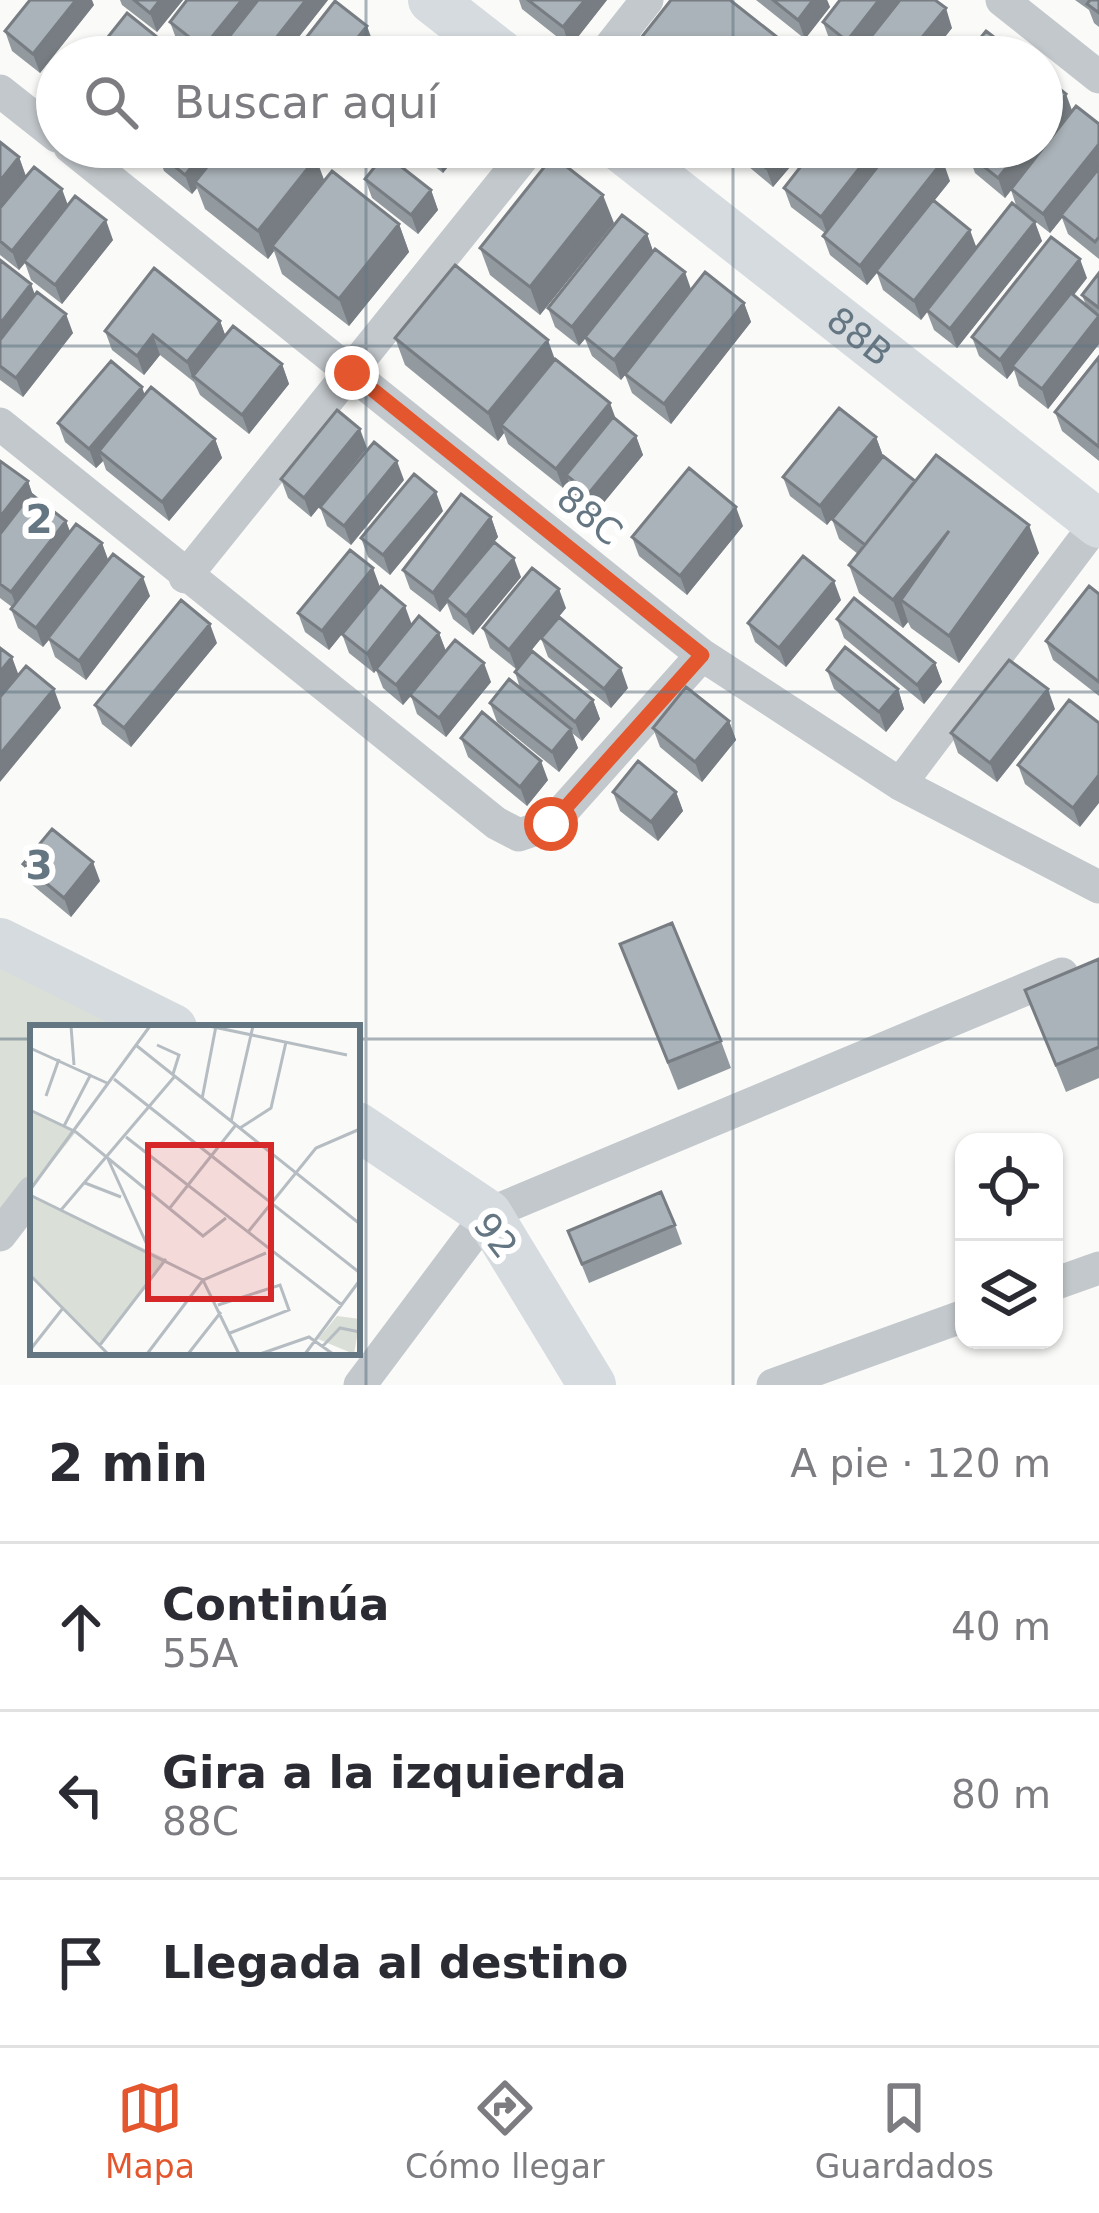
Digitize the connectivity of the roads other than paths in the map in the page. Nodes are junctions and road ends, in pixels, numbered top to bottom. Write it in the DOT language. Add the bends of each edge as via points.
graph roads {
  1 [pos="433,0"];
  2 [pos="647,0"];
  3 [pos="1002,0"];
  4 [pos="478,36"];
  5 [pos="619,36"];
  6 [pos="1047,36"];
  7 [pos="1063,48"];
  8 [pos="1099,77"];
  9 [pos="0,91"];
  10 [pos="36,119"];
  11 [pos="96,168"];
  12 [pos="514,168"];
  13 [pos="646,168"];
  14 [pos="352,373"];
  15 [pos="0,424"];
  16 [pos="1098,522"];
  17 [pos="185,577"];
  18 [pos="702,655"];
  19 [pos="900,784"];
  20 [pos="1099,887"];
  21 [pos="4,938"];
  22 [pos="1063,974"];
  23 [pos="163,1025"];
  24 [pos="360,1128"];
  25 [pos="30,1196"];
  26 [pos="488,1214"];
  27 [pos="0,1235"];
  28 [pos="1099,1268"];
  29 [pos="1063,1281"];
  30 [pos="955,1319"];
  31 [pos="360,1385"];
  32 [pos="592,1385"];
  33 [pos="773,1385"];
  1 -- 4 [label="street"];
  2 -- 5 [label="street"];
  3 -- 6 [label="street"];
  7 -- 8 [label="street"];
  9 -- 10 [label="street"];
  11 -- 14 [label="street, 88C"];
  12 -- 14 [label="street"];
  13 -- 16 [label="street, 88B"];
  14 -- 17 [label="street"];
  14 -- 18 [label="street, 88C"];
  15 -- 17 [label="street"];
  16 -- 19 [label="street"];
  17 -- 18 [label="street" via="519,835 551,824"];
  18 -- 19 [label="street, 88C"];
  19 -- 20 [label="street, 88C"];
  21 -- 23 [label="street"];
  22 -- 26 [label="street"];
  24 -- 26 [label="street, 92"];
  25 -- 27 [label="street"];
  26 -- 31 [label="street"];
  26 -- 32 [label="street, 92"];
  28 -- 29 [label="street"];
  30 -- 33 [label="street"];
}
